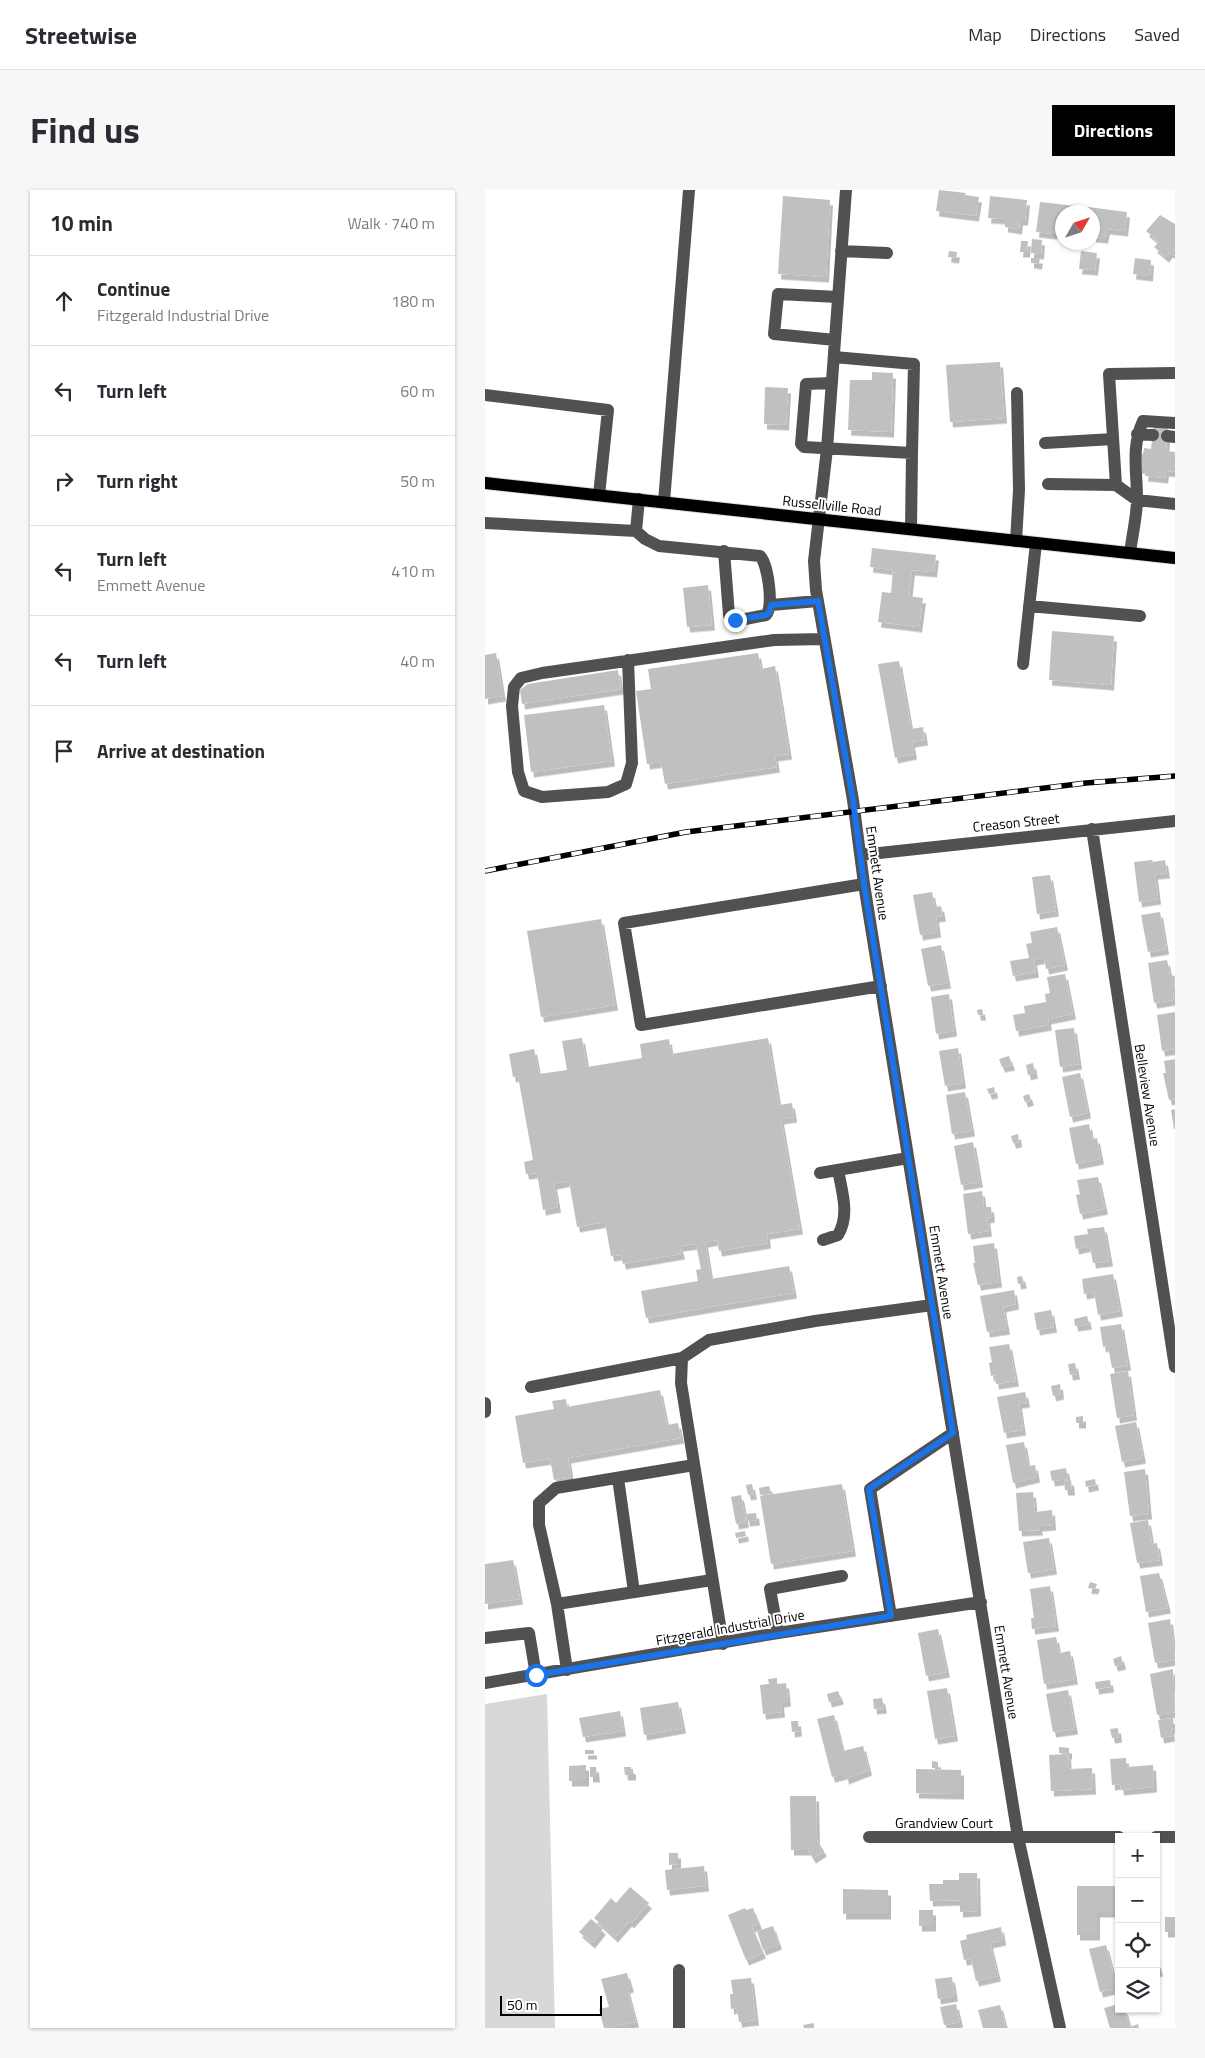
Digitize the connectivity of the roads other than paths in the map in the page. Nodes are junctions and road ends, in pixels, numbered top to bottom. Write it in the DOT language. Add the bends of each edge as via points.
graph roads {
  1 [pos="689,190"];
  2 [pos="846,190"];
  3 [pos="841,251"];
  4 [pos="887,253"];
  5 [pos="838,297"];
  6 [pos="835,340"];
  7 [pos="834,357"];
  8 [pos="1175,373"];
  9 [pos="832,383"];
  10 [pos="1017,393"];
  11 [pos="485,396"];
  12 [pos="1175,423"];
  13 [pos="1137,434"];
  14 [pos="1153,435"];
  15 [pos="1113,439"];
  16 [pos="1045,443"];
  17 [pos="827,449"];
  18 [pos="912,453"];
  19 [pos="485,483"];
  20 [pos="1048,484"];
  21 [pos="1116,485"];
  22 [pos="599,495"];
  23 [pos="639,499"];
  24 [pos="1137,500"];
  25 [pos="664,502"];
  26 [pos="1175,504"];
  27 [pos="819,519"];
  28 [pos="485,523"];
  29 [pos="911,529"];
  30 [pos="636,531"];
  31 [pos="1016,541"];
  32 [pos="1036,543"];
  33 [pos="724,551"];
  34 [pos="1130,553"];
  35 [pos="1175,558"];
  36 [pos="818,601"];
  37 [pos="771,605"];
  38 [pos="1029,606"];
  39 [pos="1141,616"];
  40 [pos="824,639"];
  41 [pos="628,660"];
  42 [pos="1023,664"];
  43 [pos="1175,822"];
  44 [pos="1092,829"];
  45 [pos="861,854"];
  46 [pos="864,884"];
  47 [pos="881,986"];
  48 [pos="908,1158"];
  49 [pos="838,1170"];
  50 [pos="820,1173"];
  51 [pos="823,1240"];
  52 [pos="932,1305"];
  53 [pos="682,1358"];
  54 [pos="1175,1366"];
  55 [pos="531,1387"];
  56 [pos="953,1433"];
  57 [pos="694,1465"];
  58 [pos="618,1478"];
  59 [pos="842,1576"];
  60 [pos="712,1580"];
  61 [pos="634,1592"];
  62 [pos="981,1602"];
  63 [pos="557,1604"];
  64 [pos="891,1616"];
  65 [pos="778,1634"];
  66 [pos="485,1638"];
  67 [pos="723,1644"];
  68 [pos="567,1670"];
  69 [pos="536,1675"];
  70 [pos="485,1683"];
  71 [pos="869,1837"];
  72 [pos="1018,1837"];
  73 [pos="1115,1837"];
  74 [pos="1160,1837"];
  75 [pos="1175,1837"];
  76 [pos="679,1970"];
  77 [pos="679,2028"];
  78 [pos="1060,2028"];
  1 -- 25 [label="street"];
  2 -- 3 [label="street, Emmett Avenue"];
  3 -- 4 [label="street"];
  3 -- 5 [label="street, Emmett Avenue"];
  5 -- 6 [label="street, Emmett Avenue"];
  5 -- 6 [label="street" via="778,294 774,334"];
  6 -- 7 [label="street, Emmett Avenue"];
  7 -- 9 [label="street, Emmett Avenue"];
  7 -- 18 [label="street" via="914,365"];
  8 -- 15 [label="street" via="1109,374"];
  9 -- 17 [label="street, Emmett Avenue"];
  9 -- 17 [label="street" via="806,384 801,444"];
  10 -- 31 [label="street" via="1019,490"];
  11 -- 22 [label="street" via="608,410"];
  12 -- 13 [label="street" via="1143,421"];
  13 -- 14 [label="street"];
  13 -- 24 [label="street" via="1134,460"];
  15 -- 16 [label="street"];
  15 -- 21 [label="street"];
  17 -- 18 [label="street"];
  17 -- 27 [label="street, Emmett Avenue"];
  18 -- 29 [label="street"];
  19 -- 22 [label="main road, Russellville Road"];
  20 -- 21 [label="street"];
  21 -- 24 [label="street"];
  22 -- 23 [label="main road, Russellville Road"];
  23 -- 25 [label="main road, Russellville Road"];
  23 -- 30 [label="street"];
  24 -- 26 [label="street"];
  24 -- 34 [label="street"];
  25 -- 27 [label="main road, Russellville Road"];
  27 -- 29 [label="main road, Russellville Road"];
  27 -- 36 [label="street, Emmett Avenue" via="814,561"];
  28 -- 30 [label="street"];
  29 -- 31 [label="main road, Russellville Road"];
  30 -- 33 [label="street" via="659,546"];
  31 -- 32 [label="main road, Russellville Road"];
  32 -- 34 [label="main road, Russellville Road"];
  32 -- 38 [label="street"];
  33 -- 37 [label="street" via="754,554 763,559"];
  33 -- 37 [label="street" via="728,611 732,619 762,617 769,613"];
  34 -- 35 [label="main road, Russellville Road"];
  36 -- 37 [label="street"];
  36 -- 40 [label="street, Emmett Avenue"];
  38 -- 39 [label="street"];
  38 -- 42 [label="street"];
  40 -- 41 [label="street" via="774,640"];
  40 -- 45 [label="street, Emmett Avenue"];
  41 -- 41 [label="street" via="521,678 514,687 512,706 518,772 524,791 542,797 608,792 626,784 632,763"];
  43 -- 44 [label="street, Creason Street"];
  44 -- 45 [label="street, Creason Street"];
  44 -- 54 [label="street, Belleview Avenue"];
  45 -- 46 [label="street, Emmett Avenue"];
  46 -- 47 [label="street, Emmett Avenue"];
  46 -- 47 [label="street" via="624,922 641,1025"];
  47 -- 48 [label="street, Emmett Avenue"];
  48 -- 49 [label="street"];
  48 -- 52 [label="street, Emmett Avenue"];
  49 -- 50 [label="street"];
  49 -- 51 [label="street" via="846,1215 838,1235"];
  52 -- 53 [label="street" via="709,1340"];
  52 -- 56 [label="street, Emmett Avenue"];
  53 -- 55 [label="street"];
  53 -- 57 [label="street" via="681,1383"];
  56 -- 62 [label="street, Emmett Avenue"];
  56 -- 64 [label="street" via="869,1489"];
  57 -- 58 [label="street"];
  57 -- 60 [label="street"];
  58 -- 61 [label="street"];
  58 -- 63 [label="street" via="556,1488 539,1503 539,1525"];
  59 -- 65 [label="street" via="770,1589"];
  60 -- 61 [label="street"];
  60 -- 67 [label="street"];
  61 -- 63 [label="street"];
  62 -- 64 [label="street, Fitzgerald Industrial Drive"];
  62 -- 72 [label="street, Emmett Avenue"];
  63 -- 68 [label="street"];
  64 -- 65 [label="street, Fitzgerald Industrial Drive"];
  65 -- 67 [label="street, Fitzgerald Industrial Drive"];
  66 -- 69 [label="street" via="529,1633"];
  67 -- 68 [label="street, Fitzgerald Industrial Drive"];
  68 -- 69 [label="street, Fitzgerald Industrial Drive"];
  69 -- 70 [label="street, Fitzgerald Industrial Drive"];
  71 -- 72 [label="street, Grandview Court"];
  72 -- 73 [label="street, Grandview Court"];
  72 -- 78 [label="street, Emmett Avenue"];
  74 -- 75 [label="street"];
  76 -- 77 [label="street"];
}
